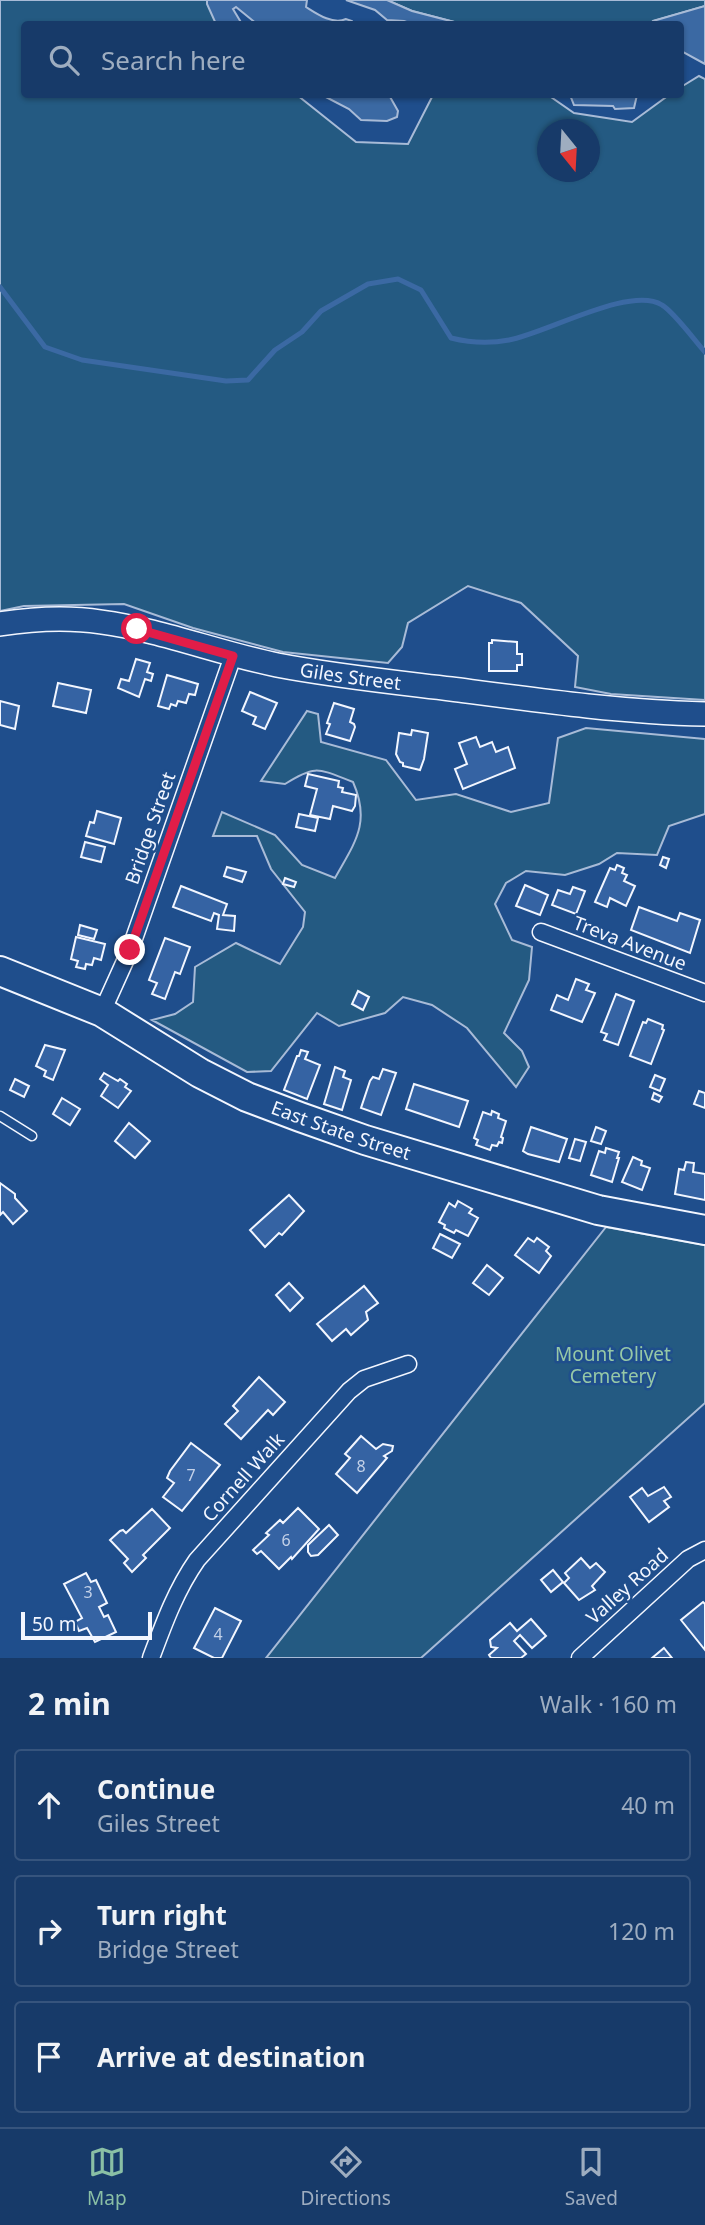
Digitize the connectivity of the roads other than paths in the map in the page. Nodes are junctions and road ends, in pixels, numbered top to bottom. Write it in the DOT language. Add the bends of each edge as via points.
graph roads {
  1 [pos="0,624"];
  2 [pos="233,656"];
  3 [pos="705,714"];
  4 [pos="541,932"];
  5 [pos="0,971"];
  6 [pos="705,993"];
  7 [pos="102,1012"];
  8 [pos="0,1116"];
  9 [pos="32,1136"];
  10 [pos="705,1230"];
  11 [pos="408,1364"];
  12 [pos="705,1550"];
  13 [pos="151,1658"];
  14 [pos="580,1658"];
  1 -- 2 [label="street, Giles Street" via="99,621"];
  2 -- 3 [label="street, Giles Street" via="548,702"];
  2 -- 7 [label="street, Bridge Street" via="130,950"];
  4 -- 6 [label="street, Treva Avenue"];
  5 -- 7 [label="highway, East State Street"];
  7 -- 10 [label="highway, East State Street" via="201,1073 300,1117 598,1210"];
  8 -- 9 [label="lane"];
  11 -- 13 [label="street, Cornell Walk" via="364,1379 349,1391 197,1560 169,1608"];
  12 -- 14 [label="street, Valley Road" via="688,1559"];
}
